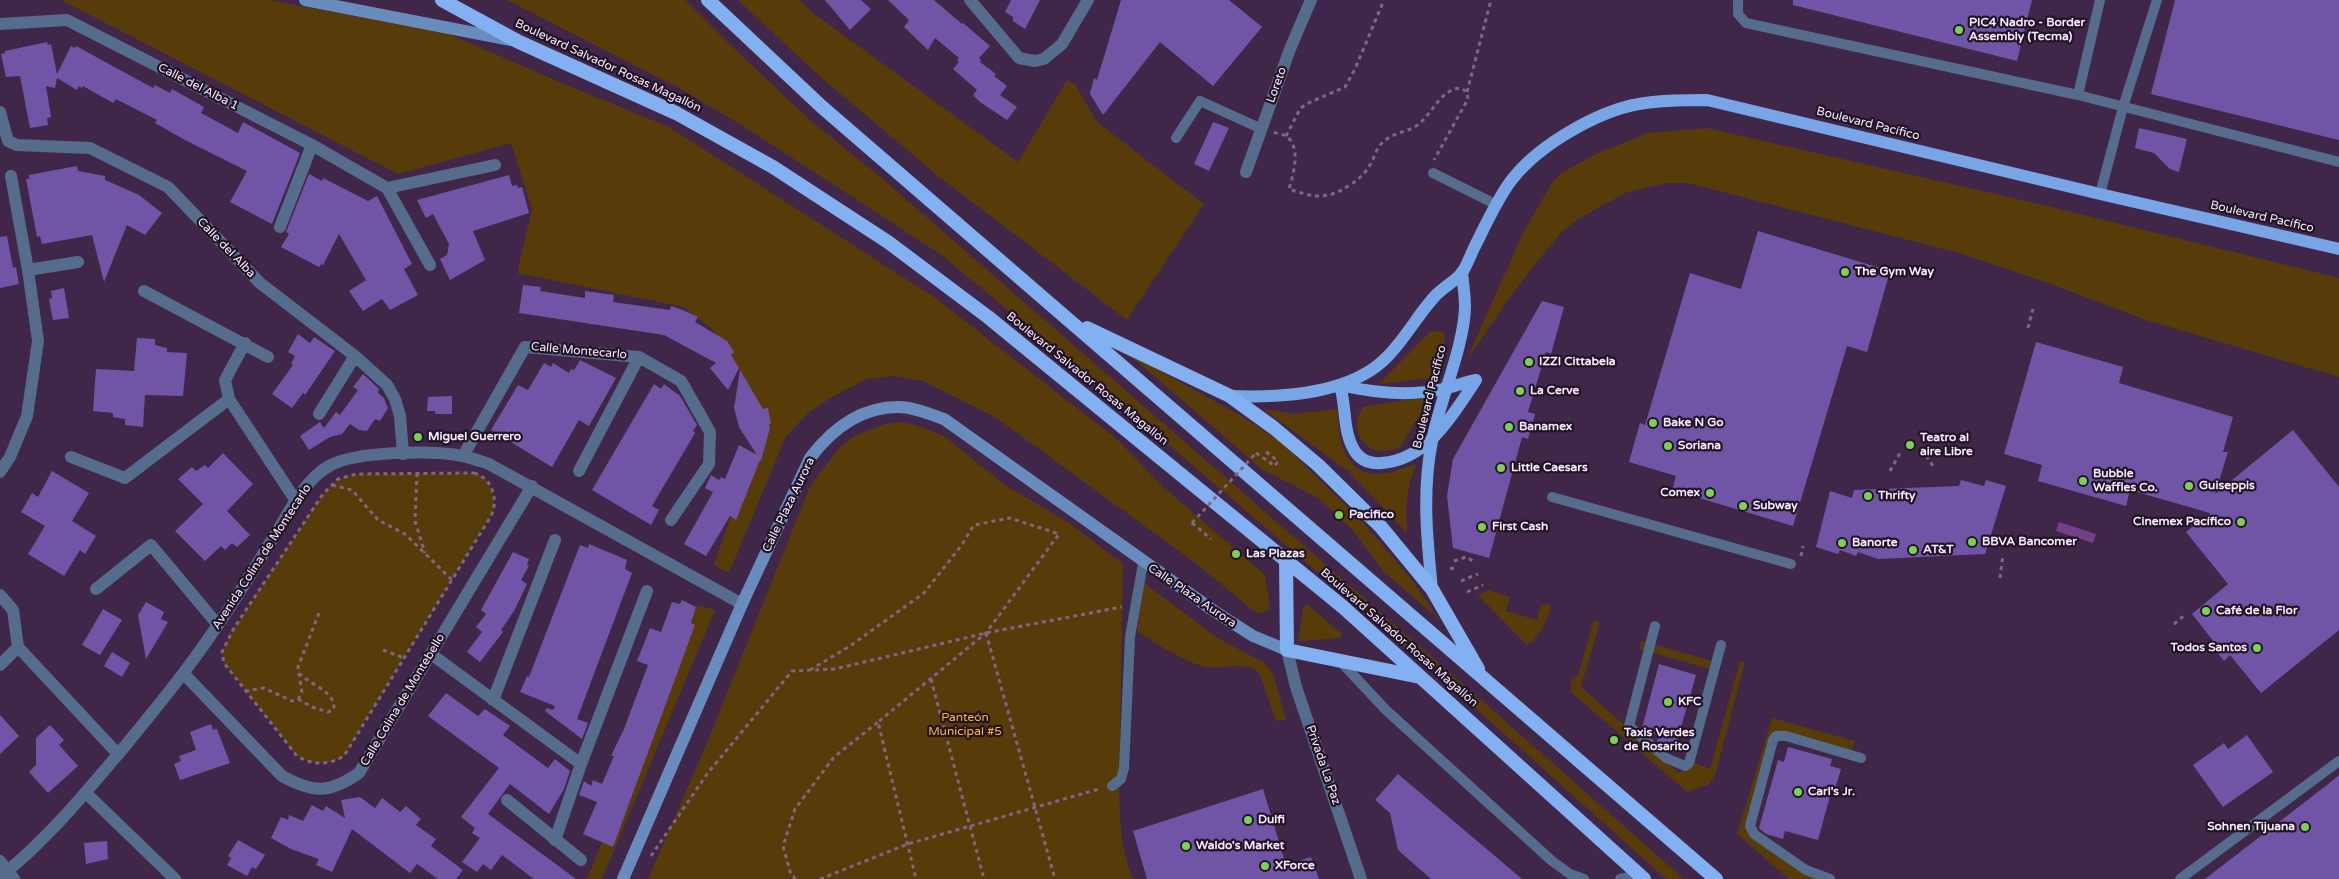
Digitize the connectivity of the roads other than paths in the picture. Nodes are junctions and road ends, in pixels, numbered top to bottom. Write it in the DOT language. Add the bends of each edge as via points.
graph roads {
  1 [pos="305,0"];
  2 [pos="442,0"];
  3 [pos="708,0"];
  4 [pos="970,0"];
  5 [pos="1088,0"];
  6 [pos="1312,0"];
  7 [pos="1738,0"];
  8 [pos="2100,0"];
  9 [pos="2157,0"];
  10 [pos="0,24"];
  11 [pos="520,42"];
  12 [pos="2078,94"];
  13 [pos="2123,107"];
  14 [pos="0,112"];
  15 [pos="1262,129"];
  16 [pos="1176,138"];
  17 [pos="312,145"];
  18 [pos="2339,162"];
  19 [pos="495,165"];
  20 [pos="1246,172"];
  21 [pos="1433,173"];
  22 [pos="11,176"];
  23 [pos="387,188"];
  24 [pos="2100,194"];
  25 [pos="1497,205"];
  26 [pos="280,228"];
  27 [pos="2339,249"];
  28 [pos="78,262"];
  29 [pos="430,265"];
  30 [pos="28,270"];
  31 [pos="1462,272"];
  32 [pos="144,292"];
  33 [pos="1071,321"];
  34 [pos="245,343"];
  35 [pos="355,356"];
  36 [pos="268,357"];
  37 [pos="639,357"];
  38 [pos="1340,385"];
  39 [pos="1445,389"];
  40 [pos="1230,396"];
  41 [pos="229,399"];
  42 [pos="319,414"];
  43 [pos="1432,440"];
  44 [pos="403,454"];
  45 [pos="463,456"];
  46 [pos="71,457"];
  47 [pos="579,471"];
  48 [pos="0,472"];
  49 [pos="532,486"];
  50 [pos="1552,497"];
  51 [pos="296,501"];
  52 [pos="671,520"];
  53 [pos="555,540"];
  54 [pos="1286,560"];
  55 [pos="1143,563"];
  56 [pos="1791,564"];
  57 [pos="96,589"];
  58 [pos="1432,589"];
  59 [pos="647,591"];
  60 [pos="0,594"];
  61 [pos="742,604"];
  62 [pos="218,625"];
  63 [pos="1655,626"];
  64 [pos="1721,644"];
  65 [pos="18,647"];
  66 [pos="1287,650"];
  67 [pos="431,654"];
  68 [pos="1339,660"];
  69 [pos="0,665"];
  70 [pos="184,674"];
  71 [pos="1423,677"];
  72 [pos="1483,678"];
  73 [pos="493,700"];
  74 [pos="118,754"];
  75 [pos="1861,758"];
  76 [pos="2339,761"];
  77 [pos="581,764"];
  78 [pos="1112,786"];
  79 [pos="86,793"];
  80 [pos="507,800"];
  81 [pos="555,840"];
  82 [pos="581,860"];
  83 [pos="5,872"];
  84 [pos="1642,877"];
  85 [pos="1830,878"];
  86 [pos="175,879"];
  87 [pos="623,879"];
  88 [pos="1361,879"];
  89 [pos="1584,879"];
  90 [pos="1620,879"];
  91 [pos="1716,879"];
  92 [pos="2180,879"];
  1 -- 11 [label="main road"];
  2 -- 11 [label="highway, Boulevard Salvador Rosas Magallón"];
  3 -- 33 [label="highway, Boulevard Salvador Rosas Magallón" via="822,107"];
  4 -- 5 [label="street" via="1019,58 1036,61 1044,59 1062,44"];
  6 -- 15 [label="street, Loreto"];
  7 -- 12 [label="lane" via="1738,14 1746,23"];
  8 -- 12 [label="lane"];
  9 -- 13 [label="lane"];
  10 -- 17 [label="street, Calle del Alba 1" via="67,20"];
  11 -- 54 [label="highway, Boulevard Salvador Rosas Magallón" via="676,113 773,167 873,232 988,317"];
  12 -- 13 [label="lane"];
  13 -- 18 [label="lane"];
  13 -- 24 [label="lane"];
  14 -- 35 [label="street, Calle del Alba" via="8,141 17,145 90,148 168,187 260,283"];
  15 -- 16 [label="lane" via="1200,101"];
  15 -- 20 [label="street, Loreto"];
  17 -- 23 [label="street, Calle del Alba 1"];
  17 -- 26 [label="street"];
  19 -- 23 [label="street"];
  21 -- 25 [label="lane"];
  22 -- 30 [label="street"];
  23 -- 29 [label="street"];
  24 -- 25 [label="main road, Boulevard Pacífico" via="1707,100 1637,104 1567,132 1534,156 1513,177"];
  24 -- 27 [label="main road, Boulevard Pacífico"];
  25 -- 31 [label="main road, Boulevard Pacífico"];
  28 -- 30 [label="street"];
  30 -- 48 [label="street" via="38,341 27,416"];
  31 -- 38 [label="main road, Boulevard Pacífico" via="1436,295 1386,358"];
  31 -- 39 [label="main road, Boulevard Pacífico" via="1465,307"];
  32 -- 34 [label="street"];
  33 -- 40 [label="highway"];
  33 -- 72 [label="highway, Boulevard Salvador Rosas Magallón"];
  34 -- 36 [label="street"];
  34 -- 41 [label="street" via="225,380"];
  35 -- 42 [label="street"];
  35 -- 44 [label="street, Calle del Alba" via="387,385 395,399 400,416"];
  37 -- 45 [label="street, Calle Montecarlo" via="525,347"];
  37 -- 47 [label="street, Calle Montecarlo"];
  37 -- 52 [label="street, Calle Montecarlo" via="680,380 710,432 709,464"];
  38 -- 39 [label="main road" via="1391,394"];
  38 -- 40 [label="main road, Boulevard Pacífico" via="1285,395"];
  38 -- 43 [label="main road" via="1348,436 1361,458 1374,464 1393,462"];
  39 -- 43 [label="main road, Boulevard Pacífico"];
  39 -- 43 [label="main road" via="1476,380"];
  40 -- 58 [label="highway" via="1318,465 1381,528"];
  41 -- 46 [label="street" via="125,478"];
  41 -- 51 [label="street"];
  43 -- 58 [label="main road, Boulevard Pacífico" via="1425,490 1425,521"];
  44 -- 45 [label="street, Avenida Colina de Montecarlo"];
  44 -- 51 [label="street, Avenida Colina de Montecarlo" via="366,454 346,458 313,478"];
  45 -- 49 [label="street, Avenida Colina de Montecarlo" via="488,464"];
  49 -- 61 [label="street, Avenida Colina de Montecarlo"];
  49 -- 67 [label="street, Calle Colina de Montebello"];
  50 -- 56 [label="lane"];
  51 -- 62 [label="street, Avenida Colina de Montecarlo"];
  53 -- 73 [label="street"];
  54 -- 66 [label="highway"];
  54 -- 71 [label="highway, Boulevard Salvador Rosas Magallón"];
  55 -- 61 [label="main road, Calle Plaza Aurora" via="944,419 899,407 856,418 840,425 825,438 810,458"];
  55 -- 66 [label="main road, Calle Plaza Aurora" via="1253,636"];
  55 -- 78 [label="lane" via="1130,637 1124,768 1121,779"];
  57 -- 62 [label="street" via="151,545"];
  58 -- 72 [label="highway"];
  59 -- 77 [label="street"];
  60 -- 65 [label="street" via="13,610"];
  61 -- 87 [label="main road, Calle Plaza Aurora"];
  62 -- 70 [label="street, Avenida Colina de Montecarlo"];
  63 -- 64 [label="lane" via="1629,726 1666,758 1685,766 1689,763"];
  65 -- 69 [label="street"];
  65 -- 74 [label="street"];
  66 -- 68 [label="highway"];
  66 -- 88 [label="street, Privada La Paz" via="1296,687"];
  67 -- 70 [label="street, Calle Colina de Montebello" via="359,773 341,785 321,789 300,786 282,776"];
  67 -- 73 [label="street"];
  68 -- 71 [label="highway"];
  68 -- 89 [label="lane" via="1386,710 1552,861 1570,874"];
  70 -- 74 [label="street, Avenida Colina de Montecarlo"];
  71 -- 84 [label="highway, Boulevard Salvador Rosas Magallón"];
  72 -- 91 [label="highway, Boulevard Salvador Rosas Magallón"];
  73 -- 77 [label="street"];
  74 -- 79 [label="street, Avenida Colina de Montecarlo"];
  75 -- 85 [label="lane" via="1786,736 1776,736 1750,826 1754,834 1806,870"];
  76 -- 92 [label="lane"];
  77 -- 81 [label="street"];
  79 -- 83 [label="street, Avenida Colina de Montecarlo" via="47,835"];
  79 -- 86 [label="street"];
  80 -- 81 [label="street"];
  81 -- 82 [label="street"];
  84 -- 90 [label="lane"];
}
